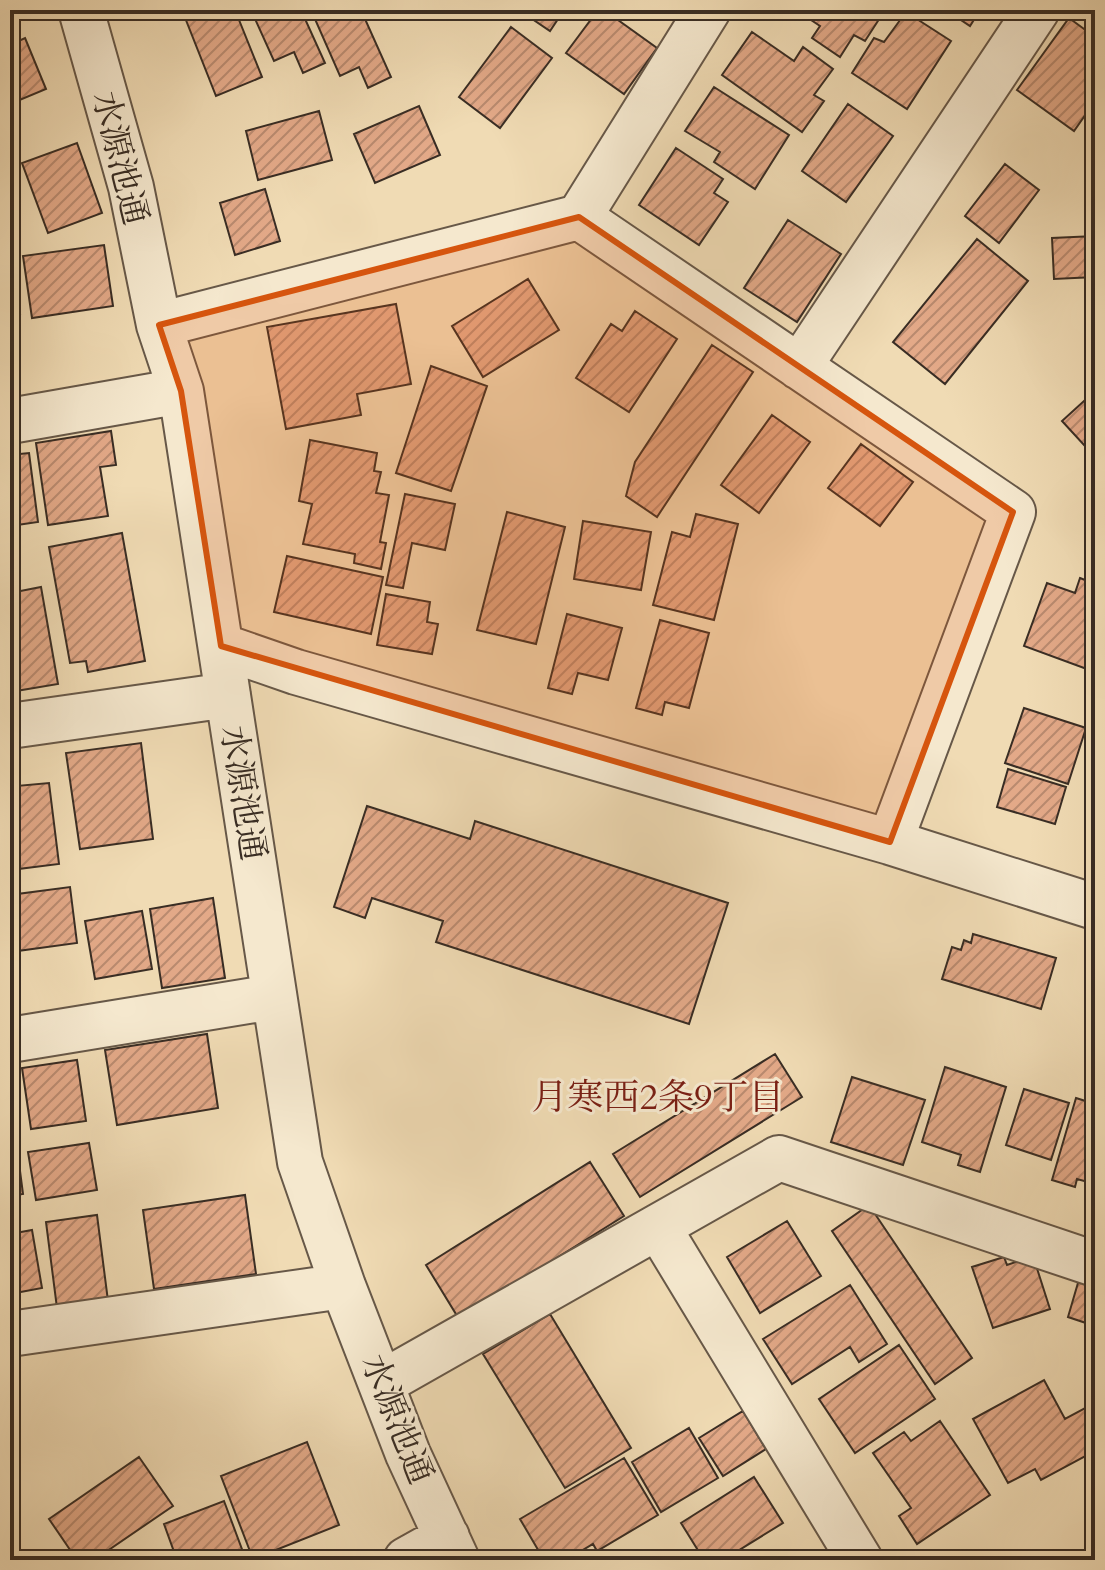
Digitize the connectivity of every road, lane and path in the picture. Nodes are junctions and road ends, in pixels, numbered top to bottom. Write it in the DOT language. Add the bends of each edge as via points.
graph roads {
  1 [pos="81,10"];
  2 [pos="708,10"];
  3 [pos="1037,10"];
  4 [pos="579,217"];
  5 [pos="159,325"];
  6 [pos="799,367"];
  7 [pos="181,391"];
  8 [pos="10,421"];
  9 [pos="221,646"];
  10 [pos="228,695"];
  11 [pos="10,726"];
  12 [pos="890,842"];
  13 [pos="1095,907"];
  14 [pos="273,997"];
  15 [pos="10,1040"];
  16 [pos="658,1227"];
  17 [pos="1095,1264"];
  18 [pos="343,1286"];
  19 [pos="10,1334"];
  20 [pos="382,1383"];
  21 [pos="452,1548"];
  22 [pos="406,1560"];
  23 [pos="860,1560"];
  1 -- 5 [label="street, 水源池通" via="131,187"];
  2 -- 4 [label="street"];
  3 -- 6 [label="street"];
  4 -- 5 [label="street"];
  4 -- 6 [label="street"];
  5 -- 7 [label="street, 水源池通"];
  6 -- 12 [label="street" via="1013,512"];
  7 -- 8 [label="street"];
  7 -- 9 [label="street, 水源池通"];
  9 -- 10 [label="street, 水源池通"];
  9 -- 12 [label="street"];
  10 -- 11 [label="street"];
  10 -- 14 [label="street, 水源池通"];
  12 -- 13 [label="street"];
  14 -- 15 [label="street"];
  14 -- 18 [label="street, 水源池通" via="300,1162"];
  16 -- 17 [label="street" via="779,1158"];
  16 -- 20 [label="street"];
  16 -- 23 [label="street"];
  18 -- 19 [label="street"];
  18 -- 20 [label="street, 水源池通"];
  20 -- 21 [label="street, 水源池通"];
  21 -- 22 [label="street"];
}
